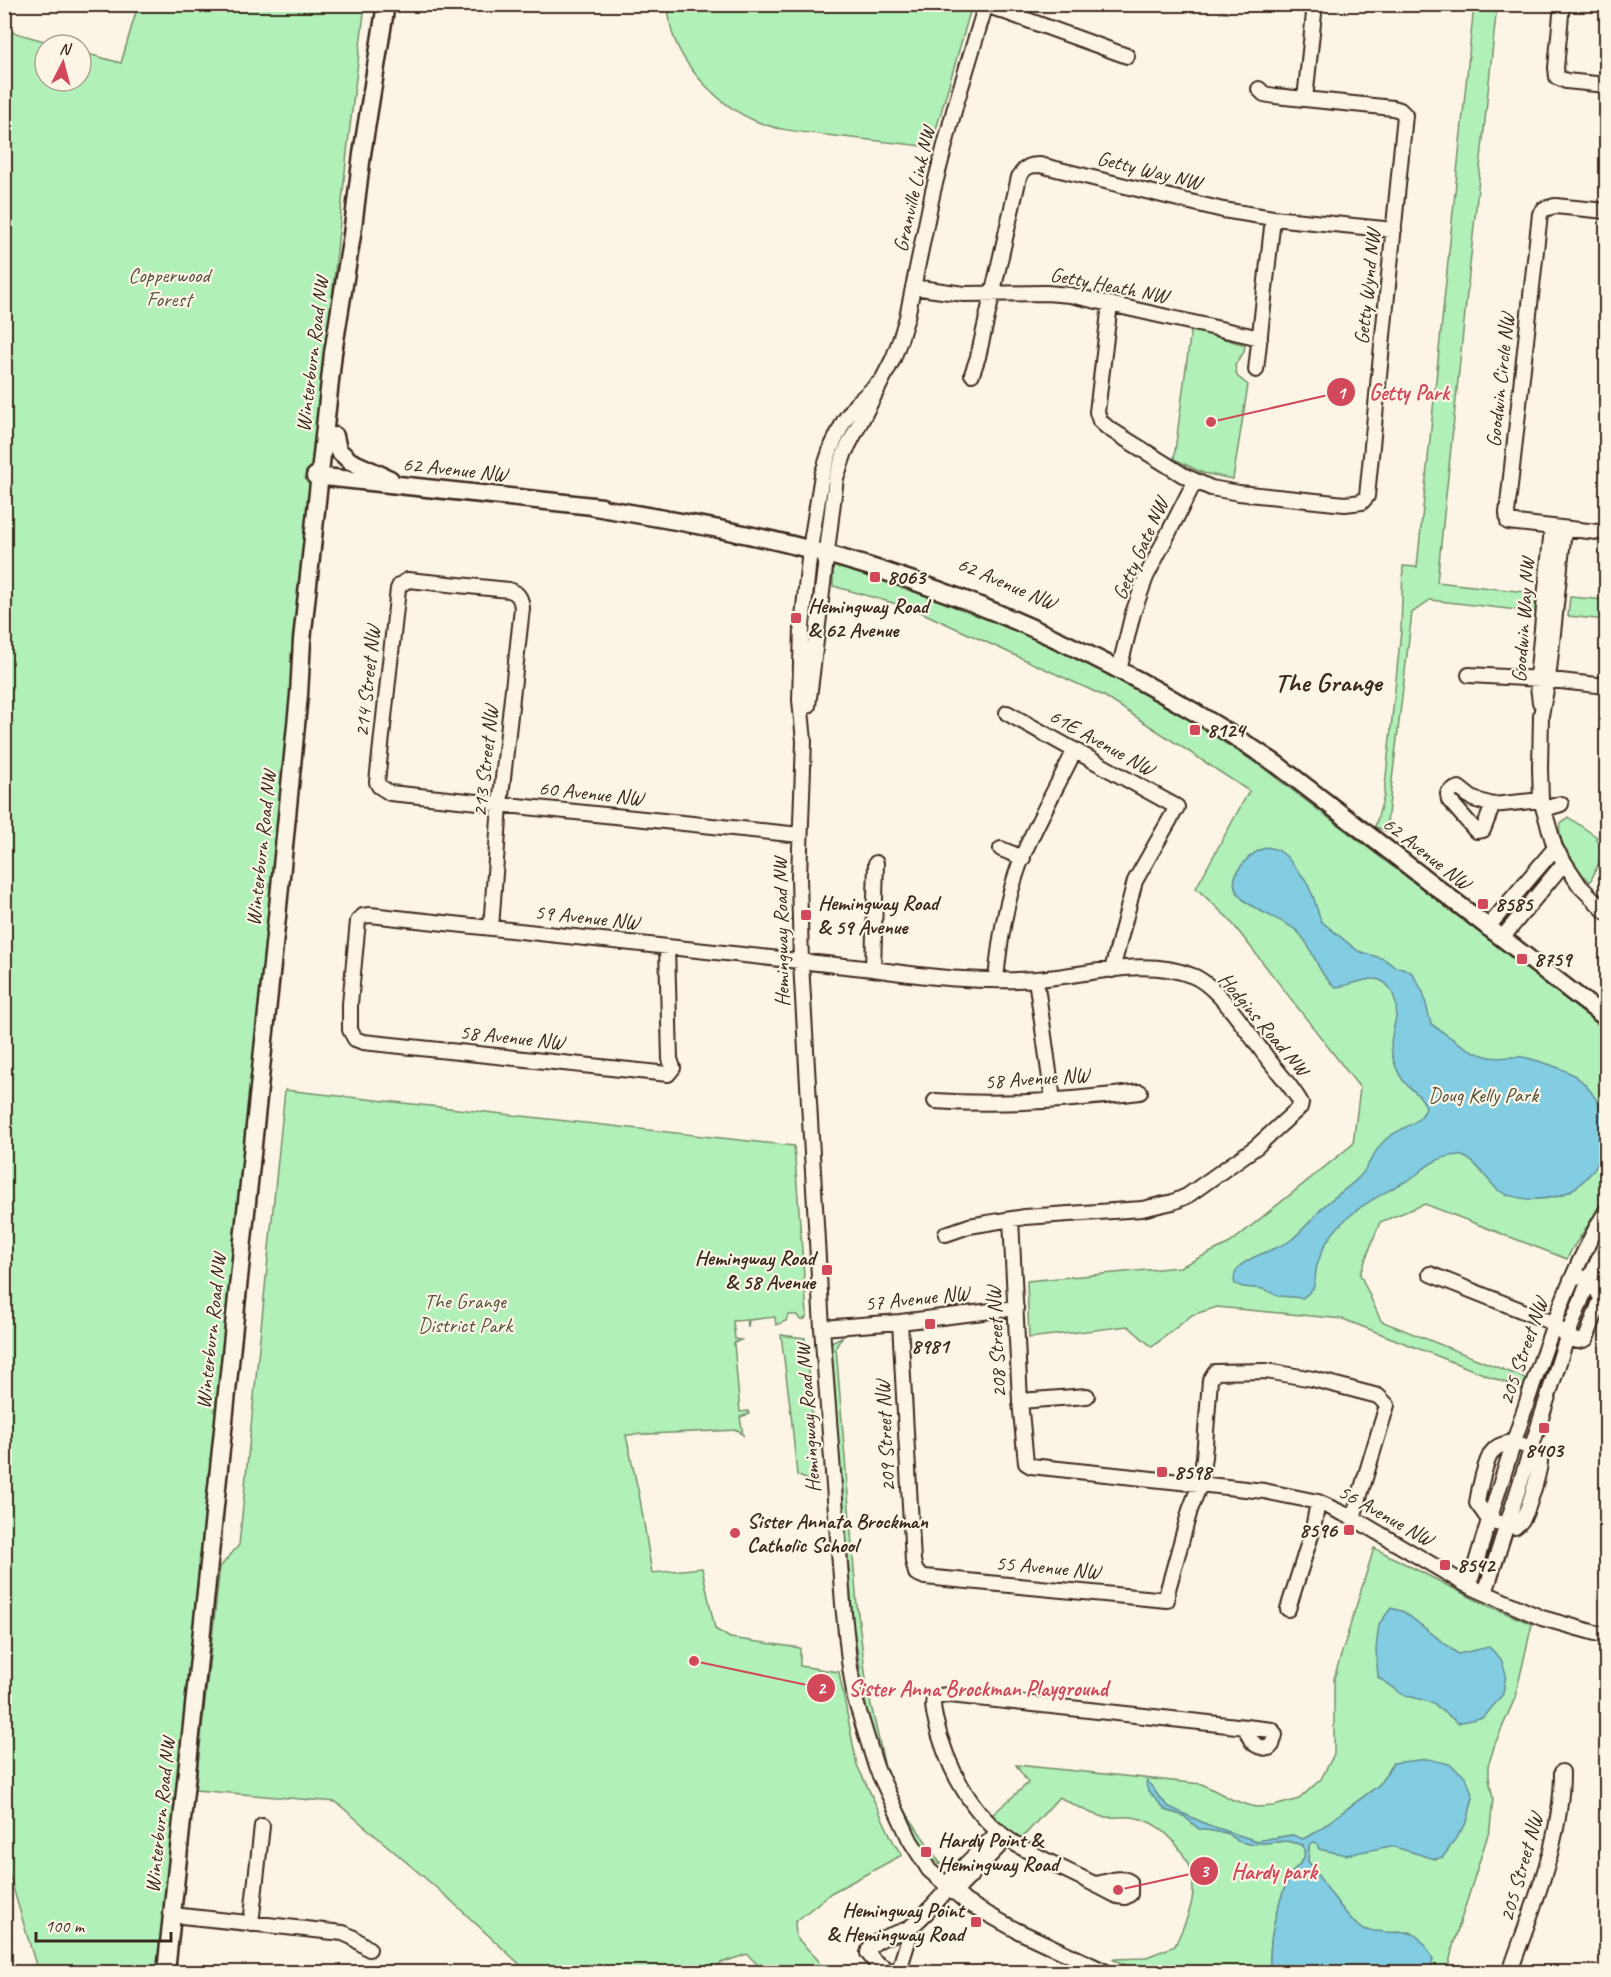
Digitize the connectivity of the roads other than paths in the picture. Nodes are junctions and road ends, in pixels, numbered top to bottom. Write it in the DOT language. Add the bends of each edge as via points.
graph roads {
  1 [pos="386,4"];
  2 [pos="1315,4"];
  3 [pos="1562,4"];
  4 [pos="986,5"];
  5 [pos="1126,56"];
  6 [pos="1606,85"];
  7 [pos="1259,89"];
  8 [pos="1305,99"];
  9 [pos="1606,211"];
  10 [pos="1273,218"];
  11 [pos="1394,230"];
  12 [pos="352,235"];
  13 [pos="913,287"];
  14 [pos="992,294"];
  15 [pos="1110,304"];
  16 [pos="1260,338"];
  17 [pos="1256,370"];
  18 [pos="972,374"];
  19 [pos="335,436"];
  20 [pos="322,477"];
  21 [pos="1195,481"];
  22 [pos="407,486"];
  23 [pos="1558,528"];
  24 [pos="1606,533"];
  25 [pos="819,547"];
  26 [pos="403,582"];
  27 [pos="1120,665"];
  28 [pos="1469,675"];
  29 [pos="1542,679"];
  30 [pos="1606,686"];
  31 [pos="1007,713"];
  32 [pos="1075,750"];
  33 [pos="379,786"];
  34 [pos="1561,804"];
  35 [pos="1493,805"];
  36 [pos="1542,805"];
  37 [pos="501,806"];
  38 [pos="800,835"];
  39 [pos="1555,848"];
  40 [pos="1001,849"];
  41 [pos="1023,858"];
  42 [pos="876,863"];
  43 [pos="1564,863"];
  44 [pos="1606,912"];
  45 [pos="1487,927"];
  46 [pos="491,928"];
  47 [pos="1502,938"];
  48 [pos="667,947"];
  49 [pos="1531,959"];
  50 [pos="801,963"];
  51 [pos="873,969"];
  52 [pos="1112,970"];
  53 [pos="1036,979"];
  54 [pos="996,980"];
  55 [pos="1606,1004"];
  56 [pos="1606,1018"];
  57 [pos="350,1030"];
  58 [pos="1140,1092"];
  59 [pos="1053,1100"];
  60 [pos="935,1101"];
  61 [pos="1606,1211"];
  62 [pos="1011,1219"];
  63 [pos="946,1234"];
  64 [pos="1606,1244"];
  65 [pos="1574,1273"];
  66 [pos="1430,1274"];
  67 [pos="1589,1280"];
  68 [pos="1016,1308"];
  69 [pos="900,1322"];
  70 [pos="1553,1323"];
  71 [pos="822,1328"];
  72 [pos="1567,1338"];
  73 [pos="1087,1396"];
  74 [pos="1020,1401"];
  75 [pos="1513,1442"];
  76 [pos="1530,1448"];
  77 [pos="1026,1463"];
  78 [pos="1200,1484"];
  79 [pos="1317,1502"];
  80 [pos="1353,1518"];
  81 [pos="1489,1520"];
  82 [pos="1506,1524"];
  83 [pos="925,1577"];
  84 [pos="1469,1586"];
  85 [pos="1485,1593"];
  86 [pos="1288,1609"];
  87 [pos="1606,1636"];
  88 [pos="1246,1727"];
  89 [pos="1562,1772"];
  90 [pos="262,1826"];
  91 [pos="1003,1834"];
  92 [pos="1095,1884"];
  93 [pos="949,1889"];
  94 [pos="172,1915"];
  95 [pos="251,1924"];
  96 [pos="910,1928"];
  97 [pos="369,1949"];
  98 [pos="166,1972"];
  99 [pos="1106,1972"];
  100 [pos="1510,1972"];
  1 -- 12 [label="main road, Winterburn Road NW"];
  2 -- 8 [label="street"];
  3 -- 6 [label="street" via="1557,77"];
  4 -- 5 [label="street"];
  4 -- 13 [label="street, Granville Link NW" via="957,100"];
  7 -- 8 [label="street, Getty Wynd NW" via="1264,94"];
  8 -- 11 [label="street, Getty Wynd NW" via="1393,108 1405,115"];
  9 -- 23 [label="street, Goodwin Circle NW" via="1555,206 1544,209 1539,219 1507,513 1508,522"];
  10 -- 11 [label="street, Getty Way NW"];
  10 -- 14 [label="street, Getty Way NW" via="1030,165 1019,177"];
  10 -- 16 [label="street"];
  11 -- 21 [label="street, Getty Wynd NW" via="1367,496 1362,502 1345,504 1239,493"];
  12 -- 19 [label="main road, Winterburn Road NW"];
  12 -- 20 [label="main road, Winterburn Road NW" via="336,325"];
  13 -- 14 [label="street, Getty Heath NW"];
  13 -- 25 [label="street, Granville Link NW" via="893,359 845,452"];
  14 -- 15 [label="street, Getty Heath NW" via="1058,293"];
  14 -- 18 [label="street"];
  15 -- 16 [label="street, Getty Heath NW"];
  15 -- 21 [label="street" via="1097,412 1100,421"];
  16 -- 17 [label="street"];
  19 -- 20 [label="main road, Winterburn Road NW"];
  19 -- 22 [label="main road" via="338,450 350,461"];
  20 -- 22 [label="main road, 62 Avenue NW"];
  20 -- 94 [label="main road, Winterburn Road NW"];
  21 -- 27 [label="street, Getty Gate NW" via="1146,577"];
  22 -- 25 [label="main road, 62 Avenue NW" via="590,506"];
  23 -- 24 [label="street, Goodwin Circle NW"];
  23 -- 29 [label="street, Goodwin Way NW"];
  25 -- 27 [label="main road, 62 Avenue NW" via="937,589"];
  25 -- 38 [label="street, Hemingway Road NW" via="802,627 800,700 804,741"];
  26 -- 33 [label="street, 214 Street NW" via="398,589"];
  26 -- 37 [label="street, 213 Street NW" via="509,590 521,599"];
  27 -- 45 [label="main road, 62 Avenue NW" via="1197,703"];
  28 -- 29 [label="street"];
  29 -- 30 [label="street"];
  29 -- 36 [label="street, Goodwin Way NW"];
  31 -- 32 [label="street, 61E Avenue NW"];
  32 -- 41 [label="street"];
  32 -- 52 [label="street, 61E Avenue NW" via="1177,807 1135,881"];
  33 -- 37 [label="street, 60 Avenue NW" via="390,793"];
  34 -- 36 [label="street"];
  35 -- 36 [label="street"];
  36 -- 39 [label="street, Goodwin Way NW"];
  37 -- 38 [label="street, 60 Avenue NW"];
  37 -- 46 [label="street, 213 Street NW"];
  38 -- 50 [label="street, Hemingway Road NW"];
  39 -- 43 [label="street, Goodwin Way NW"];
  39 -- 45 [label="street"];
  40 -- 41 [label="street"];
  41 -- 54 [label="street" via="1005,916"];
  42 -- 51 [label="street"];
  43 -- 44 [label="street, Goodwin Way NW"];
  43 -- 47 [label="street"];
  45 -- 47 [label="main road, 62 Avenue NW"];
  46 -- 48 [label="street, 59 Avenue NW"];
  46 -- 57 [label="street, 59 Avenue NW" via="363,916 358,921"];
  47 -- 49 [label="main road, 62 Avenue NW"];
  48 -- 50 [label="street, 59 Avenue NW"];
  48 -- 57 [label="street, 58 Avenue NW" via="673,1068 668,1074 363,1042 355,1039"];
  49 -- 55 [label="main road, 62 Avenue NW"];
  49 -- 56 [label="main road, 62 Avenue NW"];
  50 -- 51 [label="street, Hodgins Road NW"];
  50 -- 71 [label="street, Hemingway Road NW"];
  51 -- 54 [label="street, Hodgins Road NW" via="925,977"];
  52 -- 53 [label="street, Hodgins Road NW"];
  52 -- 62 [label="street, Hodgins Road NW" via="1139,966 1167,968 1206,984 1291,1089 1300,1107 1256,1147 1173,1202 1142,1209"];
  53 -- 54 [label="street, Hodgins Road NW"];
  53 -- 59 [label="street"];
  58 -- 59 [label="street, 58 Avenue NW"];
  59 -- 60 [label="street, 58 Avenue NW"];
  61 -- 65 [label="street, 205 Street NW"];
  62 -- 63 [label="street, Hodgins Road NW"];
  62 -- 68 [label="street, 208 Street NW"];
  64 -- 67 [label="street, 205 Street NW"];
  65 -- 67 [label="street"];
  65 -- 70 [label="street, 205 Street NW"];
  66 -- 70 [label="street"];
  67 -- 72 [label="street, 205 Street NW"];
  67 -- 72 [label="street, 205 Street NW" via="1600,1294 1601,1303 1586,1339"];
  68 -- 69 [label="street, 57 Avenue NW"];
  68 -- 74 [label="street, 208 Street NW"];
  69 -- 71 [label="street, 57 Avenue NW"];
  69 -- 83 [label="street, 209 Street NW" via="914,1562 916,1573"];
  70 -- 72 [label="street"];
  70 -- 75 [label="street, 205 Street NW"];
  71 -- 93 [label="street, Hemingway Road NW" via="843,1604 855,1699 876,1767 905,1829 929,1870"];
  72 -- 76 [label="street, 205 Street NW"];
  73 -- 74 [label="street"];
  74 -- 77 [label="street, 208 Street NW"];
  75 -- 76 [label="street"];
  75 -- 81 [label="street, 205 Street NW"];
  76 -- 82 [label="street, 205 Street NW"];
  77 -- 78 [label="street, 56 Avenue NW"];
  78 -- 79 [label="street, 56 Avenue NW"];
  78 -- 80 [label="street" via="1210,1380 1215,1372 1266,1371 1313,1379 1378,1396 1388,1405"];
  78 -- 83 [label="street, 55 Avenue NW" via="1167,1600"];
  79 -- 80 [label="street, 56 Avenue NW"];
  79 -- 86 [label="street"];
  80 -- 84 [label="street, 56 Avenue NW"];
  81 -- 82 [label="street"];
  81 -- 84 [label="street, 205 Street NW"];
  82 -- 85 [label="street, 205 Street NW"];
  84 -- 85 [label="street, 56 Avenue NW"];
  85 -- 87 [label="street, 56 Avenue NW" via="1542,1618"];
  88 -- 91 [label="street" via="937,1696 932,1704 952,1767 989,1824"];
  89 -- 100 [label="street, 205 Street NW" via="1556,1835"];
  90 -- 95 [label="street"];
  91 -- 92 [label="street"];
  91 -- 93 [label="street"];
  93 -- 96 [label="street"];
  93 -- 99 [label="street, Hemingway Road NW" via="1016,1930"];
  94 -- 95 [label="street"];
  94 -- 98 [label="main road, Winterburn Road NW"];
  95 -- 97 [label="street" via="343,1933"];
}
